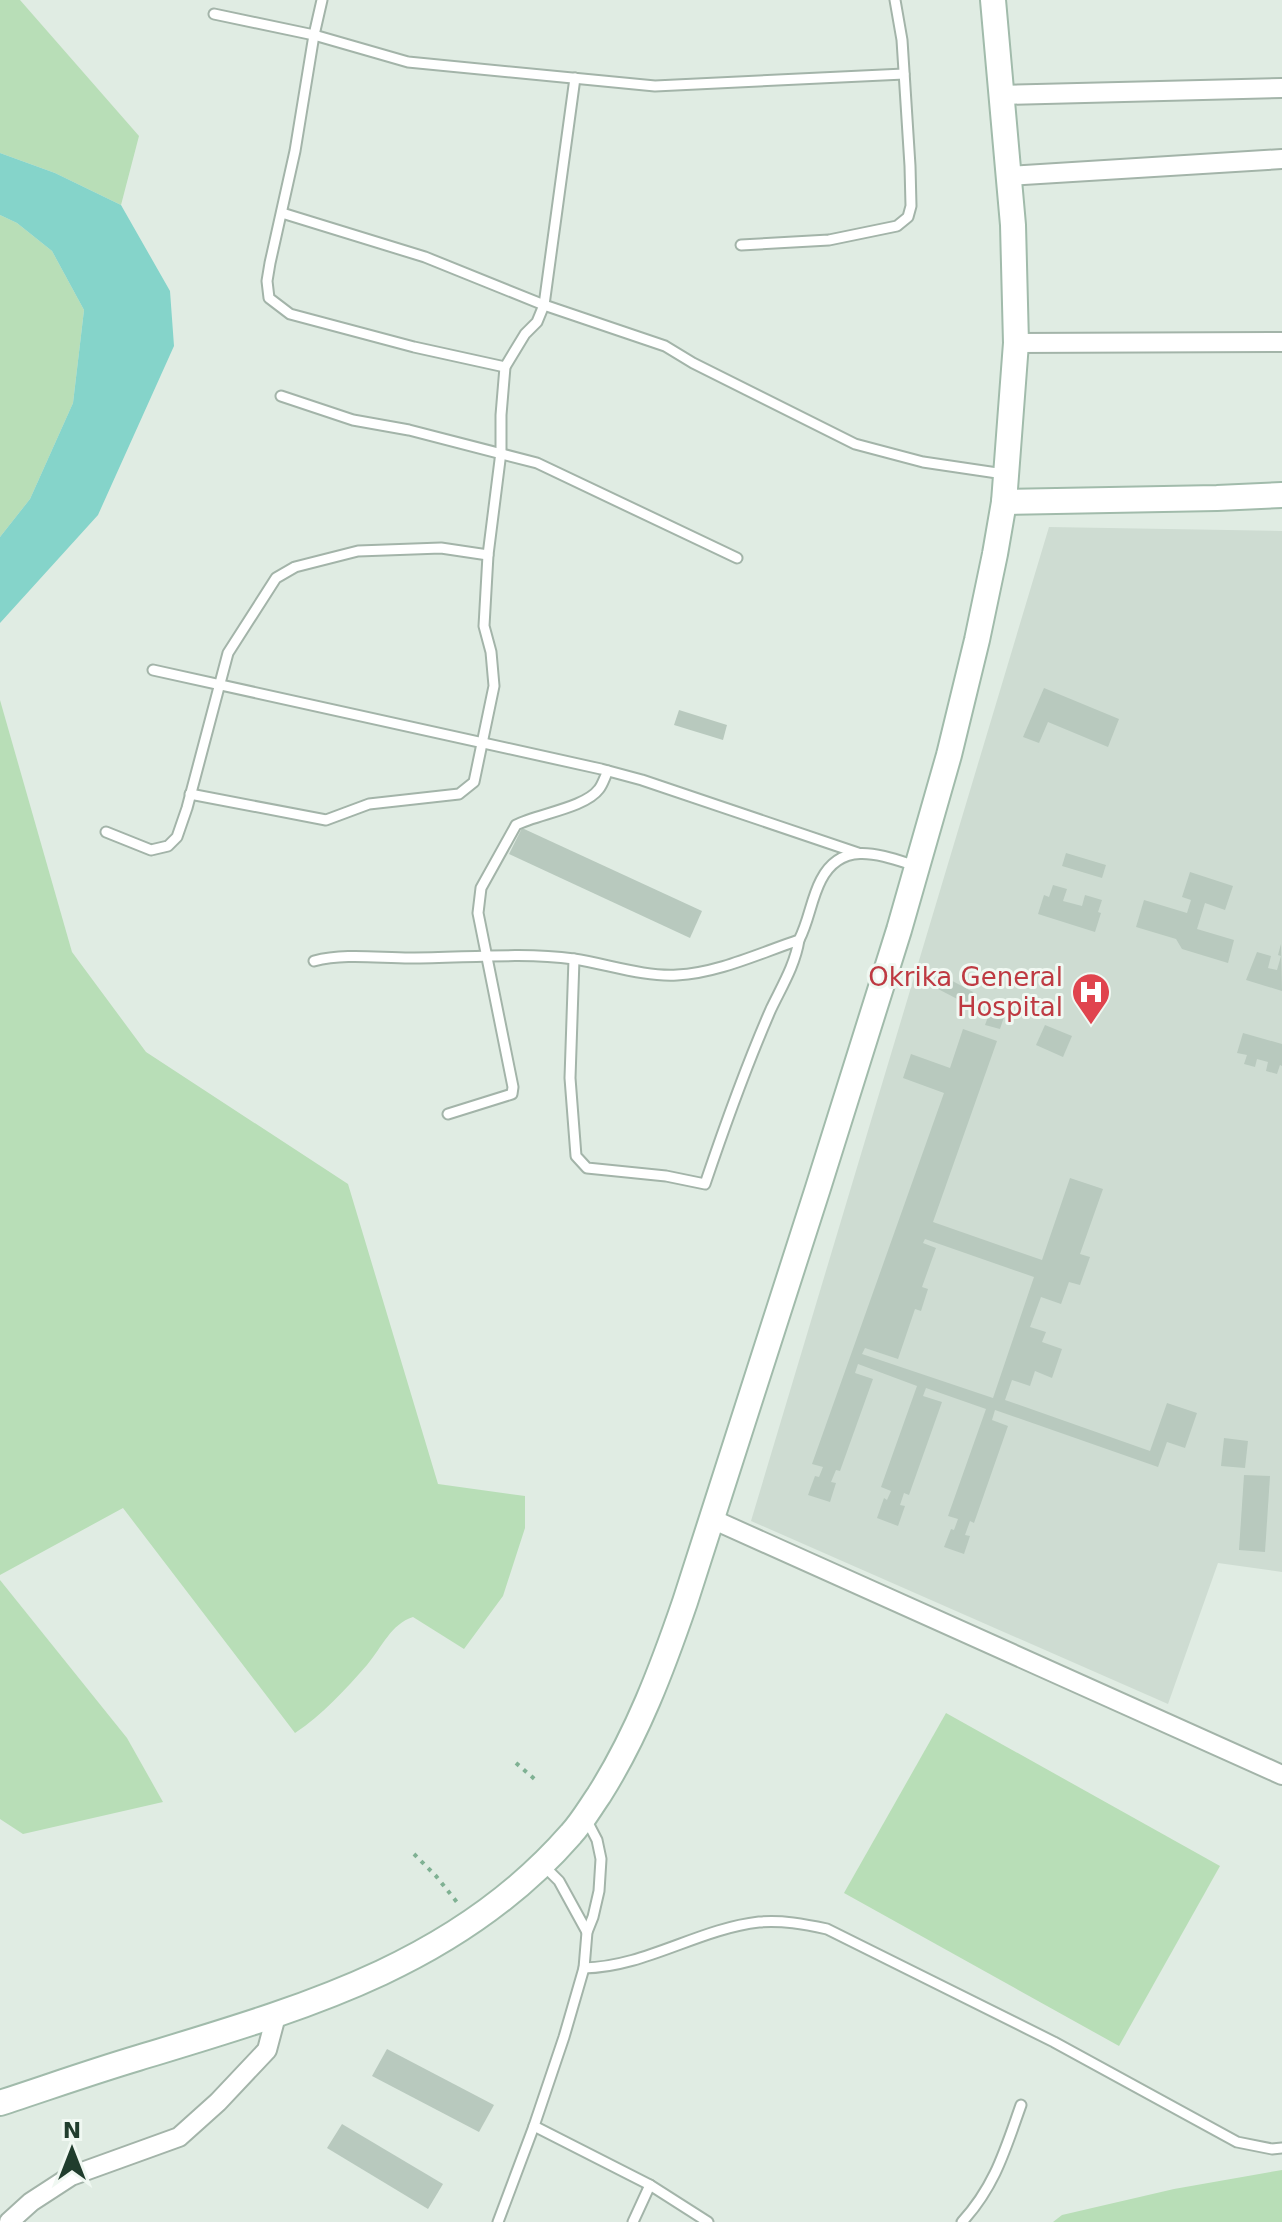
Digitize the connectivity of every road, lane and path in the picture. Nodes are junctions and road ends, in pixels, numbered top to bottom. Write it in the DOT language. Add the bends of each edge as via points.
graph roads {
  1 [pos="322,0"];
  2 [pos="895,0"];
  3 [pos="993,0"];
  4 [pos="214,14"];
  5 [pos="314,35"];
  6 [pos="904,74"];
  7 [pos="575,78"];
  8 [pos="1282,88"];
  9 [pos="1001,95"];
  10 [pos="1282,159"];
  11 [pos="1009,176"];
  12 [pos="282,213"];
  13 [pos="741,245"];
  14 [pos="544,305"];
  15 [pos="1282,342"];
  16 [pos="1016,343"];
  17 [pos="505,367"];
  18 [pos="281,396"];
  19 [pos="501,452"];
  20 [pos="1005,475"];
  21 [pos="1282,495"];
  22 [pos="1004,502"];
  23 [pos="488,555"];
  24 [pos="737,558"];
  25 [pos="153,670"];
  26 [pos="219,684"];
  27 [pos="484,742"];
  28 [pos="608,771"];
  29 [pos="190,794"];
  30 [pos="106,832"];
  31 [pos="858,853"];
  32 [pos="916,866"];
  33 [pos="799,940"];
  34 [pos="486,957"];
  35 [pos="574,959"];
  36 [pos="314,961"];
  37 [pos="448,1114"];
  38 [pos="712,1519"];
  39 [pos="516,1763"];
  40 [pos="1282,1775"];
  41 [pos="538,1782"];
  42 [pos="585,1816"];
  43 [pos="414,1854"];
  44 [pos="542,1864"];
  45 [pos="472,1921"];
  46 [pos="587,1932"];
  47 [pos="584,1968"];
  48 [pos="276,2016"];
  49 [pos="0,2103"];
  50 [pos="1021,2105"];
  51 [pos="534,2126"];
  52 [pos="1282,2148"];
  53 [pos="650,2185"];
  54 [pos="9,2222"];
  55 [pos="498,2222"];
  56 [pos="633,2222"];
  57 [pos="708,2222"];
  58 [pos="962,2222"];
  1 -- 5 [label="lane"];
  2 -- 6 [label="lane"];
  3 -- 9 [label="street"];
  4 -- 5 [label="lane"];
  5 -- 7 [label="lane" via="408,62"];
  5 -- 12 [label="lane"];
  6 -- 7 [label="lane" via="655,86"];
  6 -- 13 [label="lane" via="908,217 897,226 829,240"];
  7 -- 14 [label="lane"];
  8 -- 9 [label="street"];
  9 -- 11 [label="street"];
  10 -- 11 [label="street"];
  11 -- 16 [label="street"];
  12 -- 14 [label="lane" via="425,257"];
  12 -- 17 [label="lane" via="267,281 269,298 290,314"];
  14 -- 17 [label="lane"];
  14 -- 20 [label="lane" via="665,346 855,444"];
  15 -- 16 [label="street"];
  16 -- 20 [label="street"];
  17 -- 19 [label="lane"];
  18 -- 19 [label="lane" via="353,420"];
  19 -- 23 [label="lane"];
  19 -- 24 [label="lane" via="550,469"];
  20 -- 22 [label="street"];
  21 -- 22 [label="street"];
  22 -- 32 [label="street" via="977,640"];
  23 -- 26 [label="lane" via="441,548 358,551 295,567 276,578 228,653"];
  23 -- 27 [label="lane" via="484,626 494,686"];
  25 -- 26 [label="lane"];
  26 -- 27 [label="lane"];
  26 -- 29 [label="lane"];
  27 -- 28 [label="lane"];
  27 -- 29 [label="lane" via="474,782 459,794 369,804 326,820"];
  28 -- 31 [label="lane"];
  28 -- 34 [label="lane" via="599,791 516,825 481,888 478,913"];
  29 -- 30 [label="lane" via="177,837 168,846 151,850"];
  31 -- 32 [label="lane"];
  31 -- 33 [label="lane" via="835,861 820,881"];
  32 -- 38 [label="street"];
  33 -- 35 [label="lane" via="706,971 675,975"];
  33 -- 35 [label="lane" via="797,957 771,1009 705,1184 587,1168 576,1156 570,1078"];
  34 -- 35 [label="lane"];
  34 -- 36 [label="lane" via="333,956"];
  34 -- 37 [label="lane" via="512,1094"];
  38 -- 40 [label="street"];
  38 -- 42 [label="street" via="662,1668 612,1774"];
  39 -- 41 [label="path"];
  42 -- 44 [label="street"];
  42 -- 46 [label="lane" via="601,1859 599,1891"];
  43 -- 45 [label="path"];
  44 -- 45 [label="street"];
  44 -- 46 [label="lane" via="559,1881"];
  45 -- 48 [label="street" via="391,1969"];
  46 -- 47 [label="lane"];
  47 -- 51 [label="lane"];
  47 -- 52 [label="lane" via="636,1960 758,1922 827,1929 1054,2042 1237,2142"];
  48 -- 49 [label="street"];
  48 -- 54 [label="street" via="267,2050 179,2137 71,2176"];
  50 -- 58 [label="lane" via="999,2169"];
  51 -- 53 [label="lane"];
  51 -- 55 [label="lane"];
  53 -- 56 [label="lane"];
  53 -- 57 [label="lane"];
}
